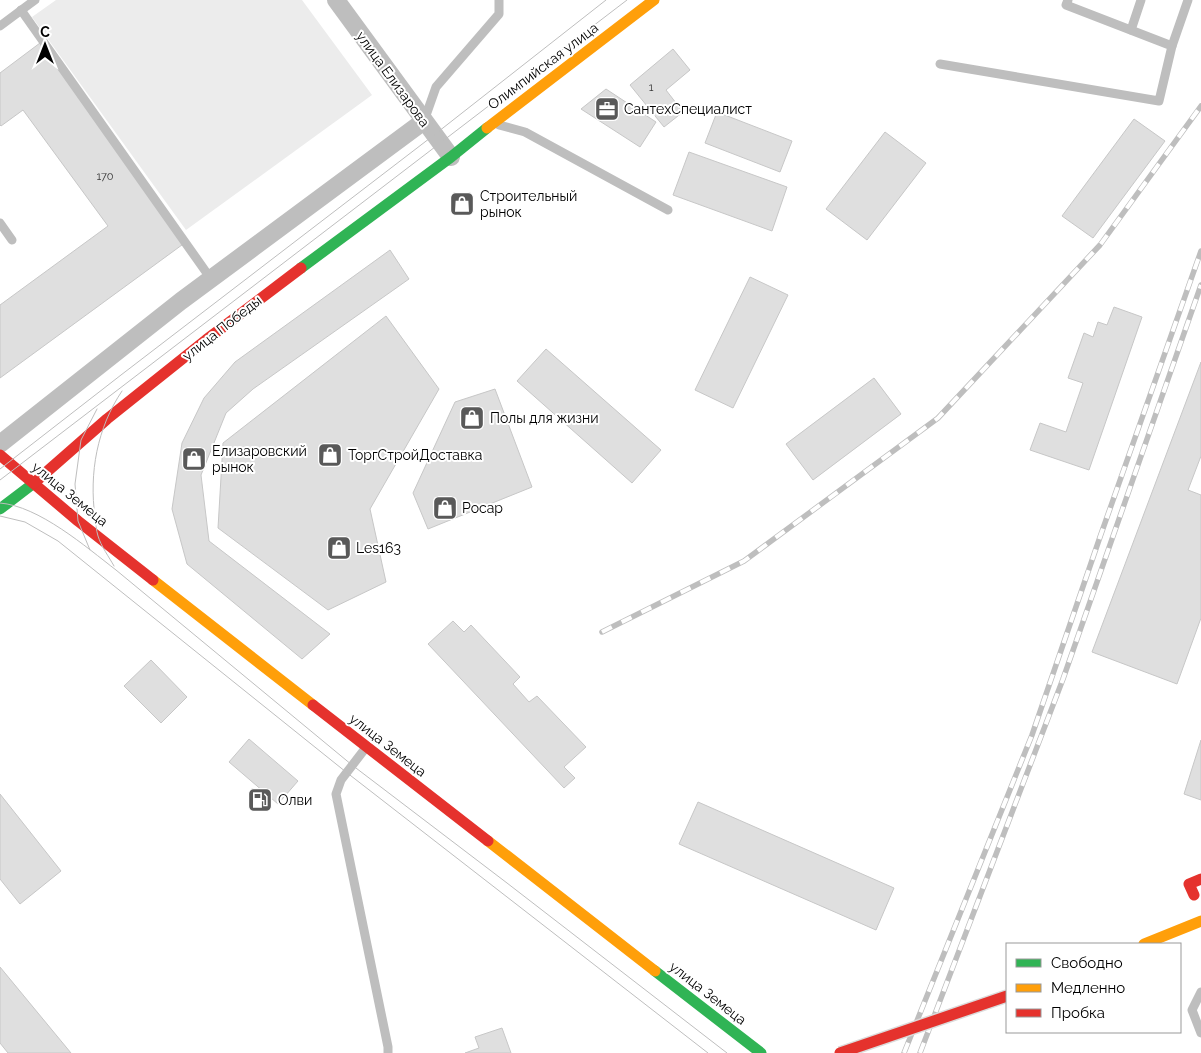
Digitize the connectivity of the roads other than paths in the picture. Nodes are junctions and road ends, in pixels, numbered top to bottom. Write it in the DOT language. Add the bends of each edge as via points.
graph roads {
  1 [pos="35,0"];
  2 [pos="336,0"];
  3 [pos="498,0"];
  4 [pos="654,0"];
  5 [pos="1068,0"];
  6 [pos="1141,0"];
  7 [pos="1188,0"];
  8 [pos="21,10"];
  9 [pos="0,26"];
  10 [pos="1131,30"];
  11 [pos="1172,46"];
  12 [pos="940,64"];
  13 [pos="424,121"];
  14 [pos="492,123"];
  15 [pos="451,157"];
  16 [pos="668,210"];
  17 [pos="0,223"];
  18 [pos="12,240"];
  19 [pos="211,279"];
  20 [pos="0,444"];
  21 [pos="0,455"];
  22 [pos="34,483"];
  23 [pos="0,509"];
  24 [pos="367,747"];
  25 [pos="1201,879"];
  26 [pos="1194,895"];
  27 [pos="1201,921"];
  28 [pos="1146,943"];
  29 [pos="1201,992"];
  30 [pos="1006,996"];
  31 [pos="1201,1033"];
  32 [pos="388,1053"];
  33 [pos="762,1053"];
  34 [pos="840,1053"];
  1 -- 8 [label="lane"];
  2 -- 13 [label="street, улица Елизарова"];
  3 -- 13 [label="lane" via="499,14 436,87"];
  4 -- 14 [label="main road, Олимпийская улица"];
  5 -- 10 [label="lane" via="1066,6"];
  6 -- 10 [label="lane"];
  7 -- 11 [label="lane"];
  8 -- 9 [label="lane"];
  8 -- 19 [label="lane"];
  10 -- 11 [label="lane"];
  11 -- 12 [label="lane" via="1159,101"];
  13 -- 15 [label="street, улица Елизарова"];
  13 -- 19 [label="street"];
  14 -- 15 [label="main road, Олимпийская улица"];
  14 -- 16 [label="lane" via="525,132"];
  15 -- 22 [label="main road, улица Победы" via="206,340 107,419"];
  17 -- 18 [label="lane"];
  19 -- 20 [label="street"];
  21 -- 22 [label="main road, улица Земеца"];
  22 -- 23 [label="main road, улица Победы"];
  22 -- 24 [label="main road, улица Земеца"];
  24 -- 32 [label="lane" via="341,780 336,794"];
  24 -- 33 [label="main road, улица Земеца"];
  25 -- 26 [label="main road" via="1189,884"];
  27 -- 28 [label="main road"];
  29 -- 31 [label="lane" via="1192,1010"];
  30 -- 34 [label="main road, bridge"];
}
